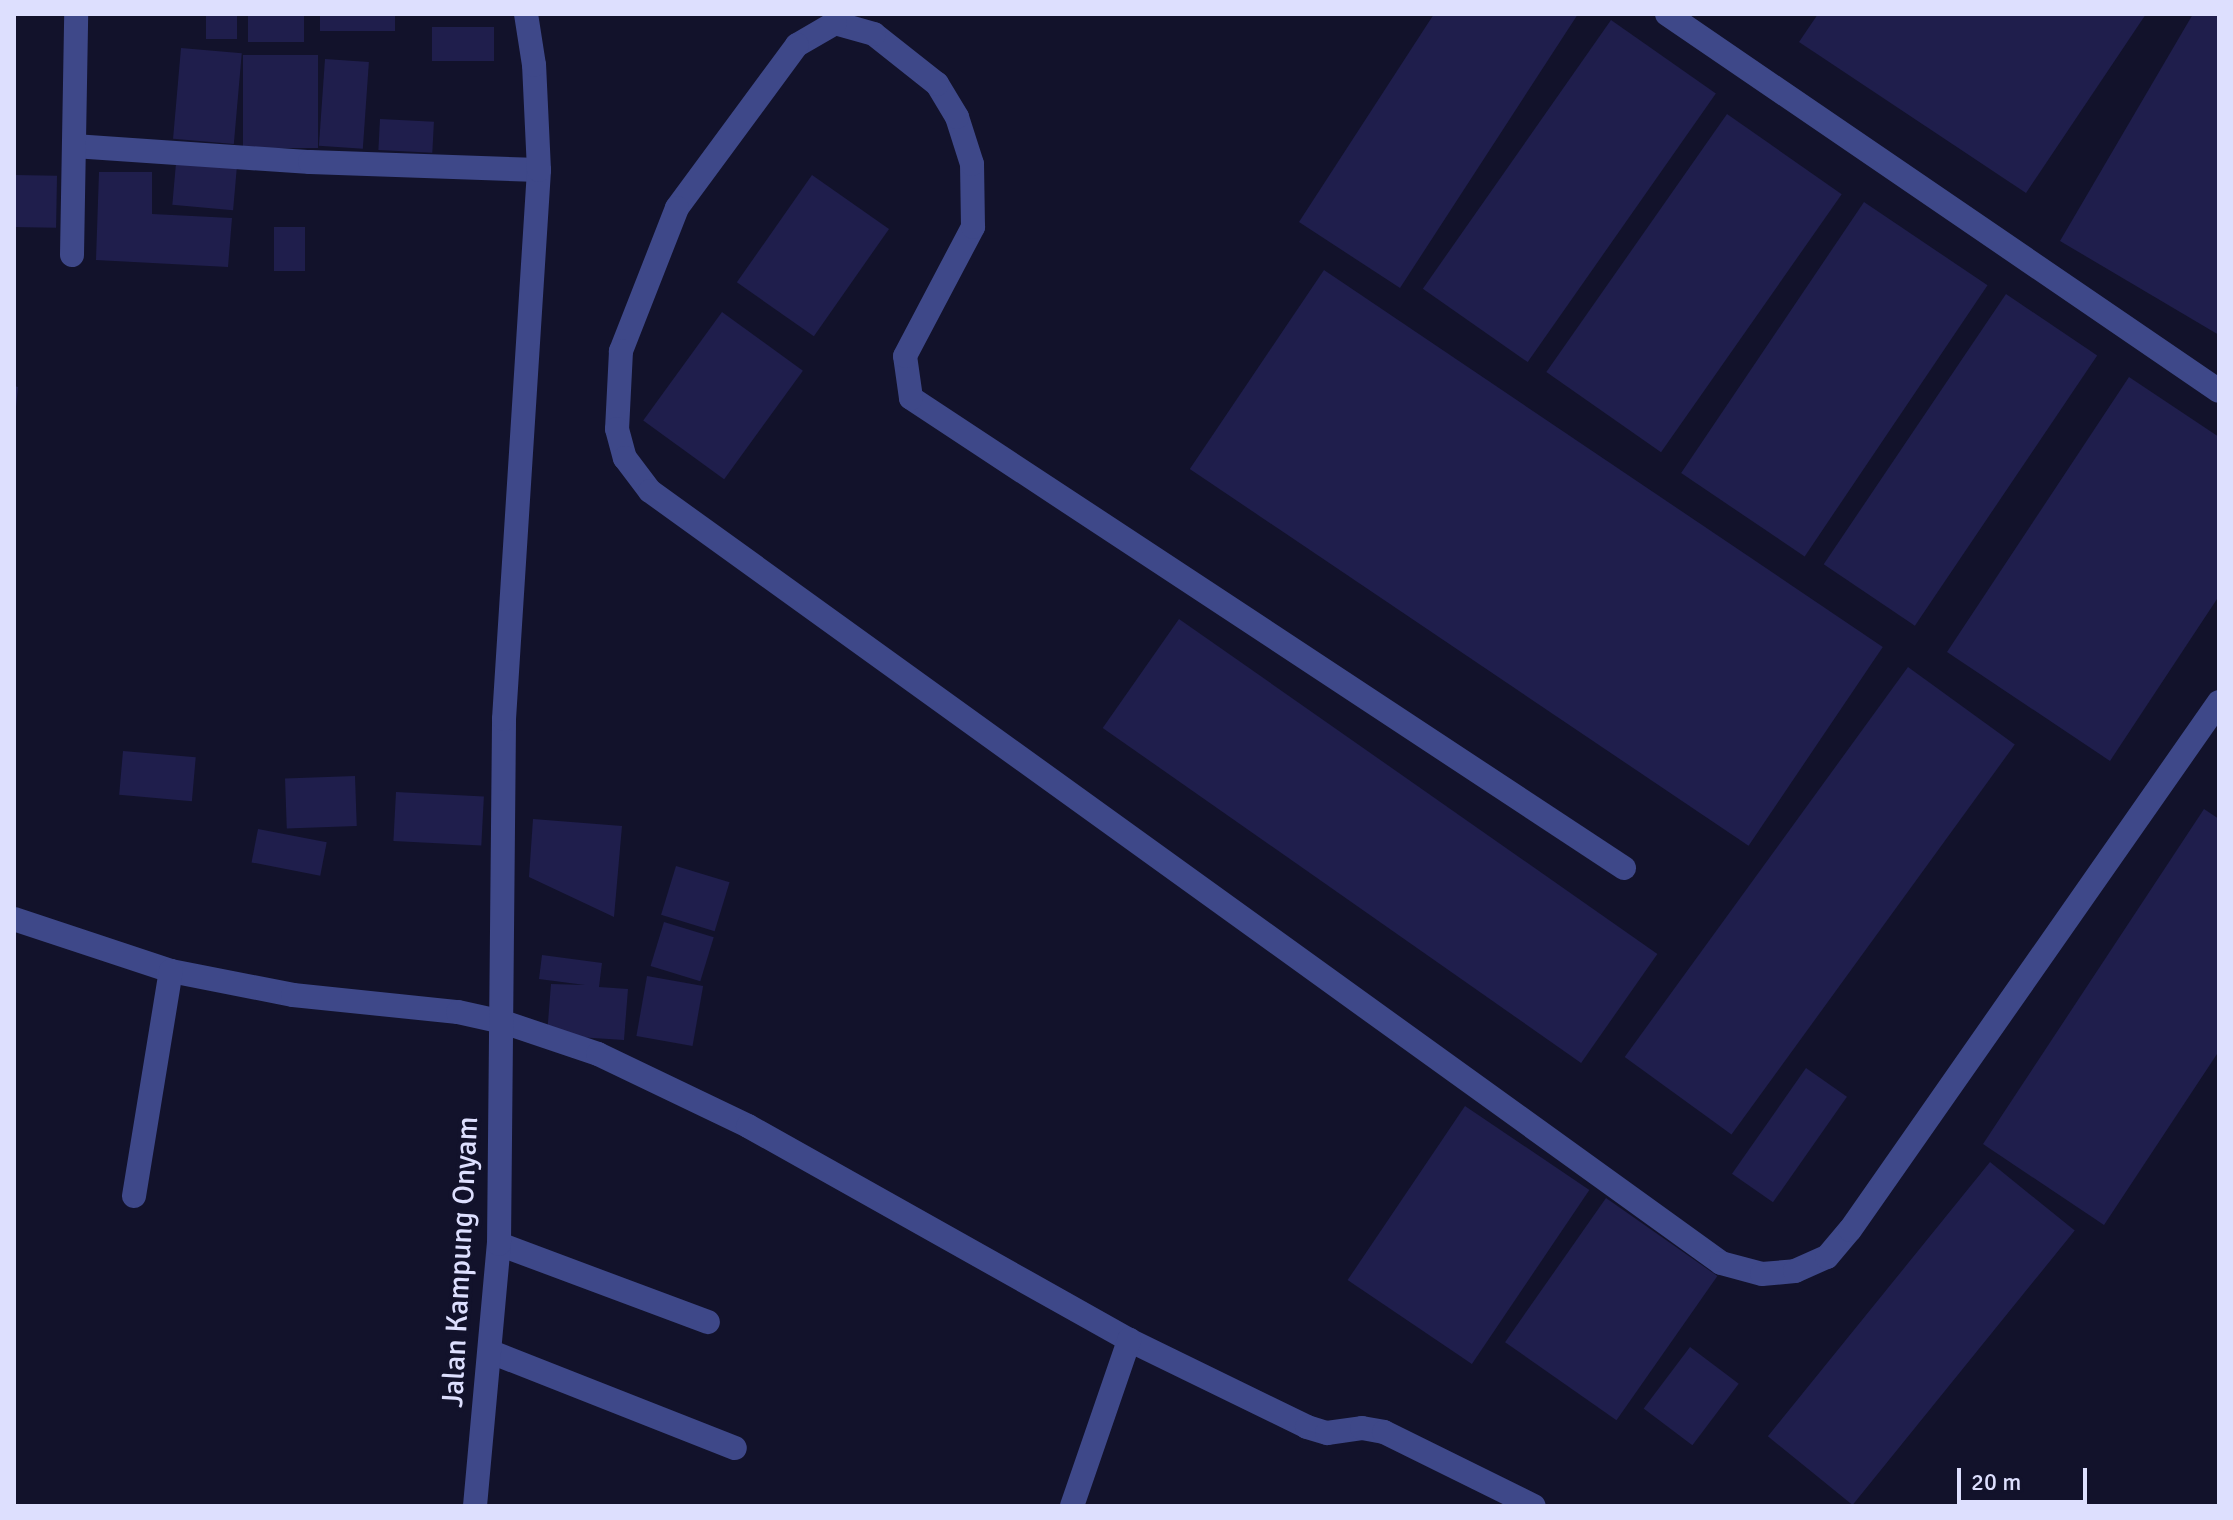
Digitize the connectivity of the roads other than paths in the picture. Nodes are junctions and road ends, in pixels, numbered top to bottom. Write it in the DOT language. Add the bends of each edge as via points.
graph roads {
  1 [pos="76,14"];
  2 [pos="526,14"];
  3 [pos="1667,14"];
  4 [pos="74,146"];
  5 [pos="539,170"];
  6 [pos="72,255"];
  7 [pos="2219,391"];
  8 [pos="2219,702"];
  9 [pos="1624,868"];
  10 [pos="14,919"];
  11 [pos="171,971"];
  12 [pos="503,1022"];
  13 [pos="134,1196"];
  14 [pos="499,1244"];
  15 [pos="708,1322"];
  16 [pos="1129,1340"];
  17 [pos="491,1352"];
  18 [pos="735,1448"];
  19 [pos="475,1506"];
  20 [pos="1072,1506"];
  21 [pos="1534,1506"];
  1 -- 4 [label="street"];
  2 -- 5 [label="street, Jalan Kampung Onyam"];
  3 -- 7 [label="street"];
  4 -- 5 [label="street"];
  4 -- 6 [label="street"];
  5 -- 12 [label="street, Jalan Kampung Onyam" via="504,719"];
  8 -- 9 [label="street" via="1827,1257 1795,1271 1762,1274 1721,1263 650,491 625,458 617,429 621,351 677,208 797,45 835,23 874,34 937,84 957,117 972,164 973,227 905,356 911,398"];
  10 -- 11 [label="street"];
  11 -- 12 [label="street" via="293,995 458,1012"];
  11 -- 13 [label="street"];
  12 -- 14 [label="street, Jalan Kampung Onyam"];
  12 -- 16 [label="street" via="598,1054 748,1126"];
  14 -- 15 [label="street"];
  14 -- 17 [label="street, Jalan Kampung Onyam"];
  16 -- 20 [label="street"];
  16 -- 21 [label="street" via="1307,1427 1327,1433 1362,1428 1384,1432"];
  17 -- 18 [label="street"];
  17 -- 19 [label="street, Jalan Kampung Onyam"];
}
